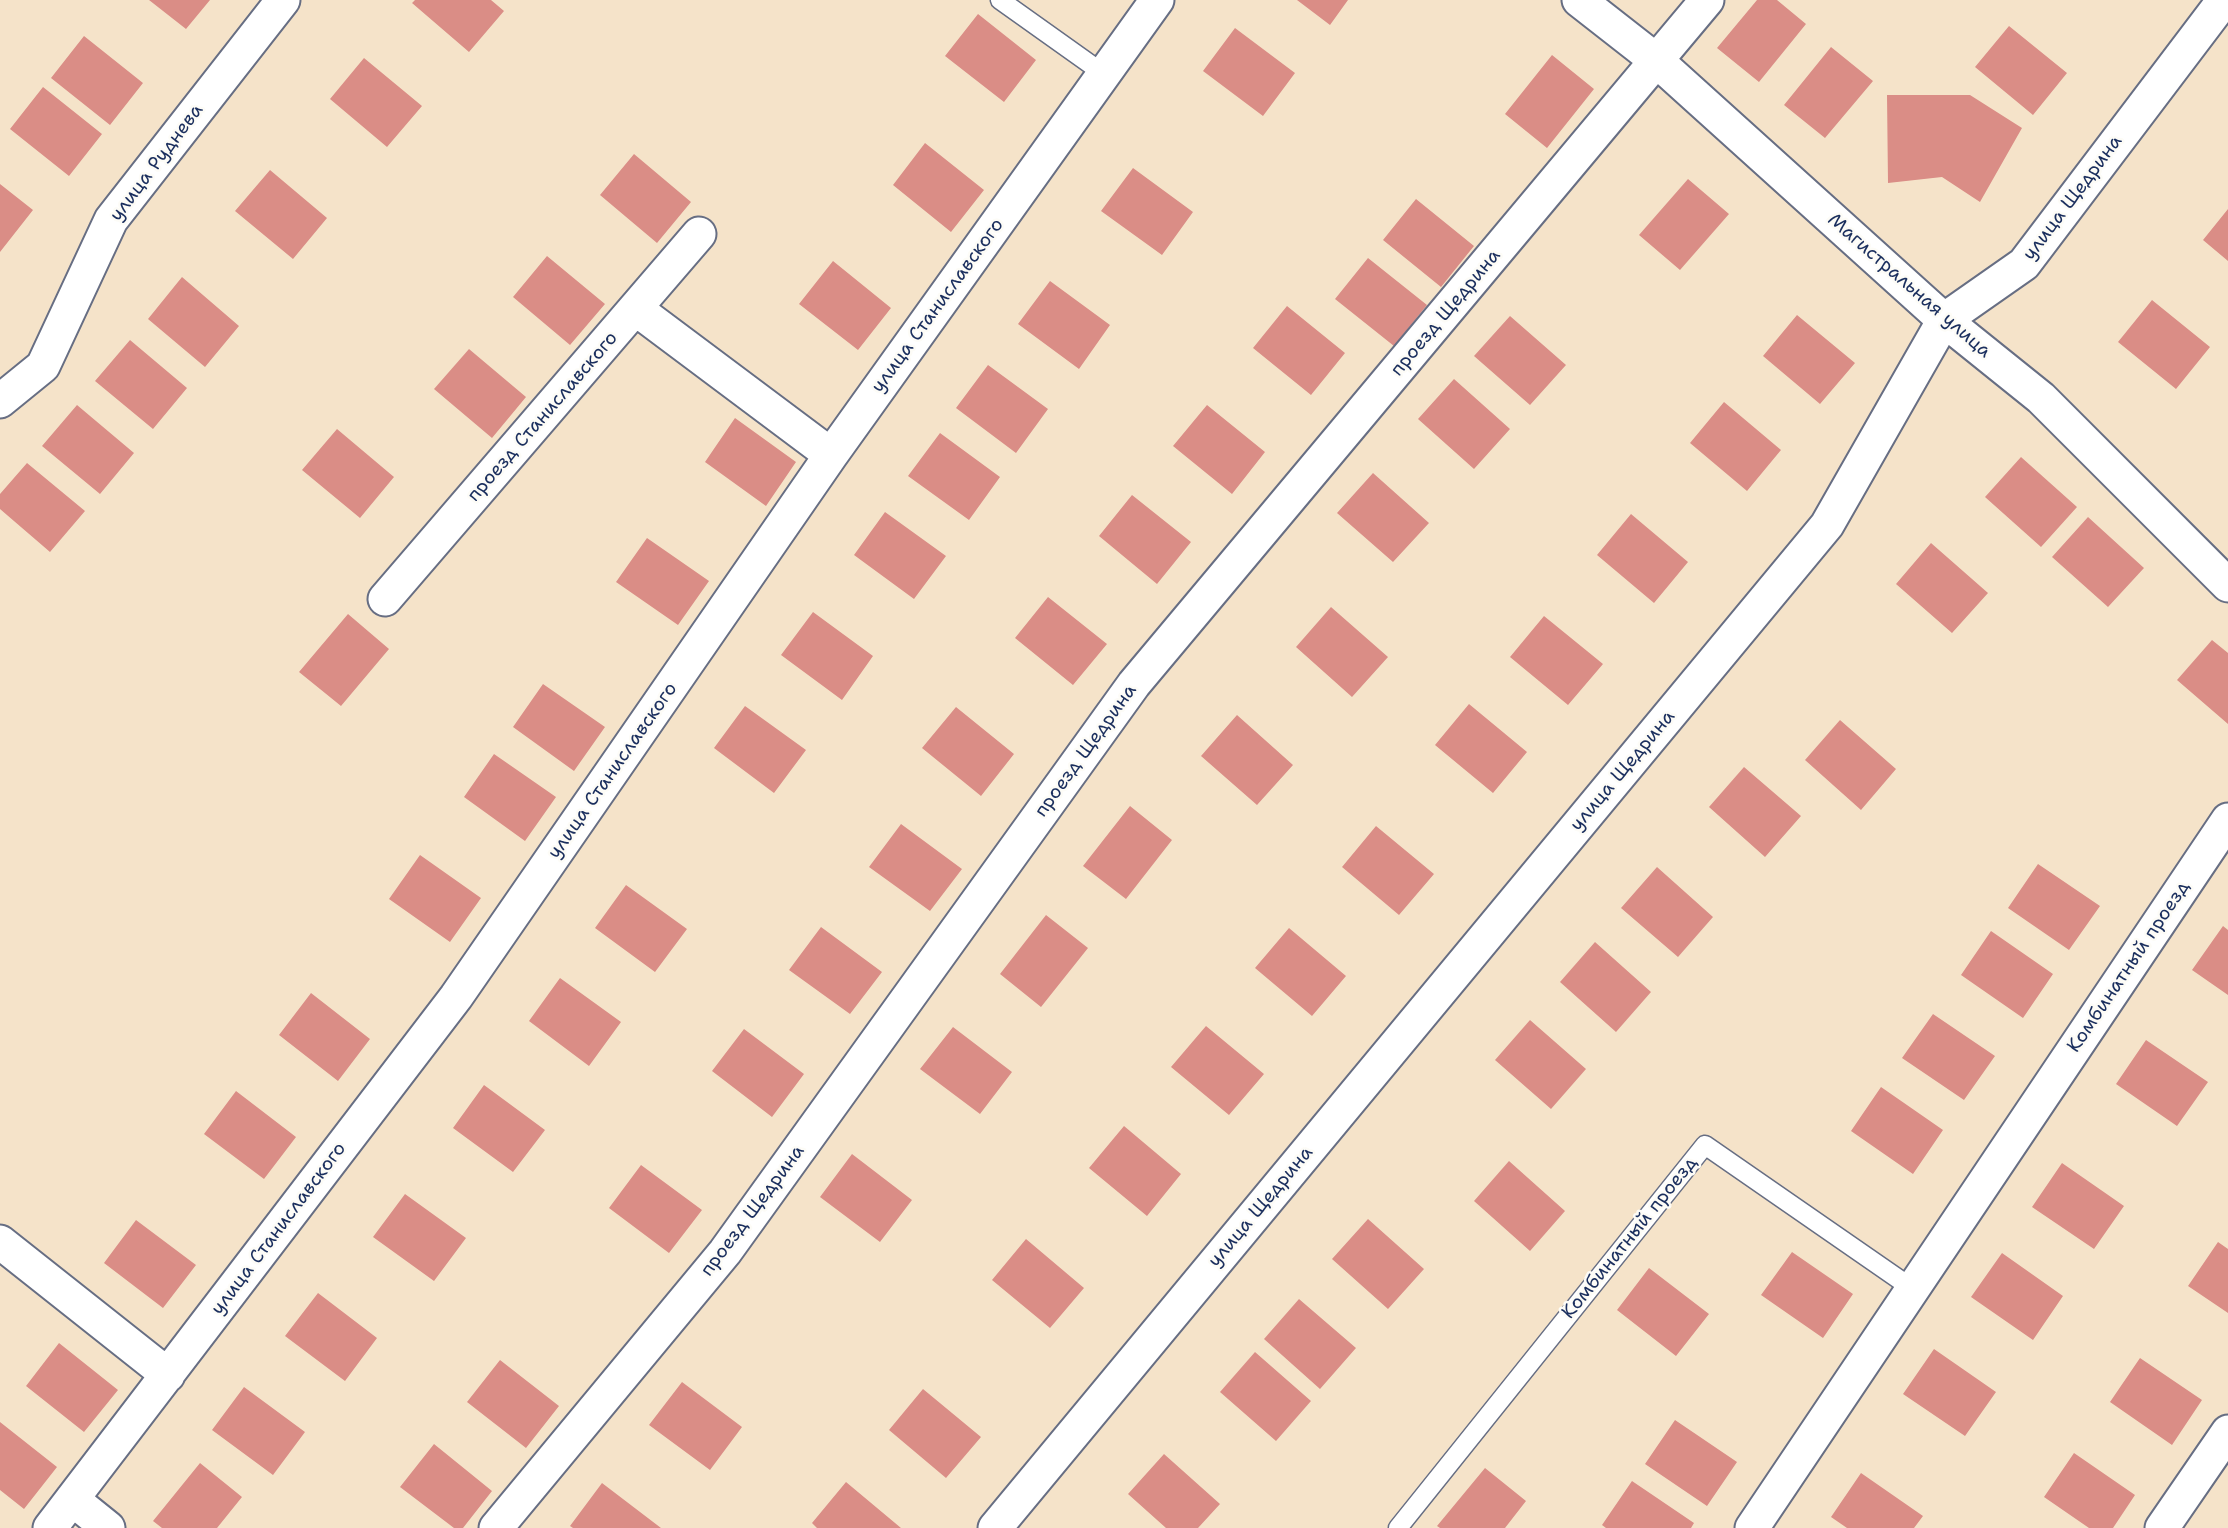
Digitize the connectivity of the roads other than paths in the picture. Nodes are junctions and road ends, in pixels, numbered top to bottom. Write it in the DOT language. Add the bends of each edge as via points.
graph roads {
  1 [pos="283,0"];
  2 [pos="1000,0"];
  3 [pos="1157,0"];
  4 [pos="1579,0"];
  5 [pos="1707,0"];
  6 [pos="2224,0"];
  7 [pos="1657,61"];
  8 [pos="1104,74"];
  9 [pos="699,233"];
  10 [pos="636,309"];
  11 [pos="1944,320"];
  12 [pos="0,401"];
  13 [pos="831,455"];
  14 [pos="2228,585"];
  15 [pos="385,599"];
  16 [pos="2228,820"];
  17 [pos="0,1242"];
  18 [pos="1913,1289"];
  19 [pos="168,1375"];
  20 [pos="2228,1432"];
  21 [pos="72,1499"];
  22 [pos="50,1528"];
  23 [pos="108,1528"];
  24 [pos="496,1528"];
  25 [pos="995,1528"];
  26 [pos="1398,1528"];
  27 [pos="1752,1528"];
  28 [pos="2162,1528"];
  1 -- 12 [label="street, улица Руднева" via="111,220 43,366"];
  2 -- 8 [label="lane"];
  3 -- 8 [label="street, улица Станиславского"];
  4 -- 7 [label="street, Магистральная улица"];
  5 -- 7 [label="street, проезд Щедрина"];
  6 -- 11 [label="street, улица Щедрина" via="2024,264"];
  7 -- 11 [label="street, Магистральная улица"];
  7 -- 24 [label="street, проезд Щедрина" via="1134,684 725,1252"];
  8 -- 13 [label="street, улица Станиславского"];
  9 -- 10 [label="street, проезд Станиславского"];
  10 -- 13 [label="street"];
  10 -- 15 [label="street, проезд Станиславского"];
  11 -- 14 [label="street, Магистральная улица" via="2040,398"];
  11 -- 25 [label="street, улица Щедрина" via="1827,525"];
  13 -- 19 [label="street, улица Станиславского" via="456,997"];
  16 -- 18 [label="street, Комбинатный проезд"];
  17 -- 19 [label="street"];
  18 -- 26 [label="lane, Комбинатный проезд" via="1705,1145"];
  18 -- 27 [label="street, Комбинатный проезд"];
  19 -- 21 [label="street, улица Станиславского"];
  20 -- 28 [label="street"];
  21 -- 22 [label="street, улица Станиславского"];
  21 -- 23 [label="street"];
}
